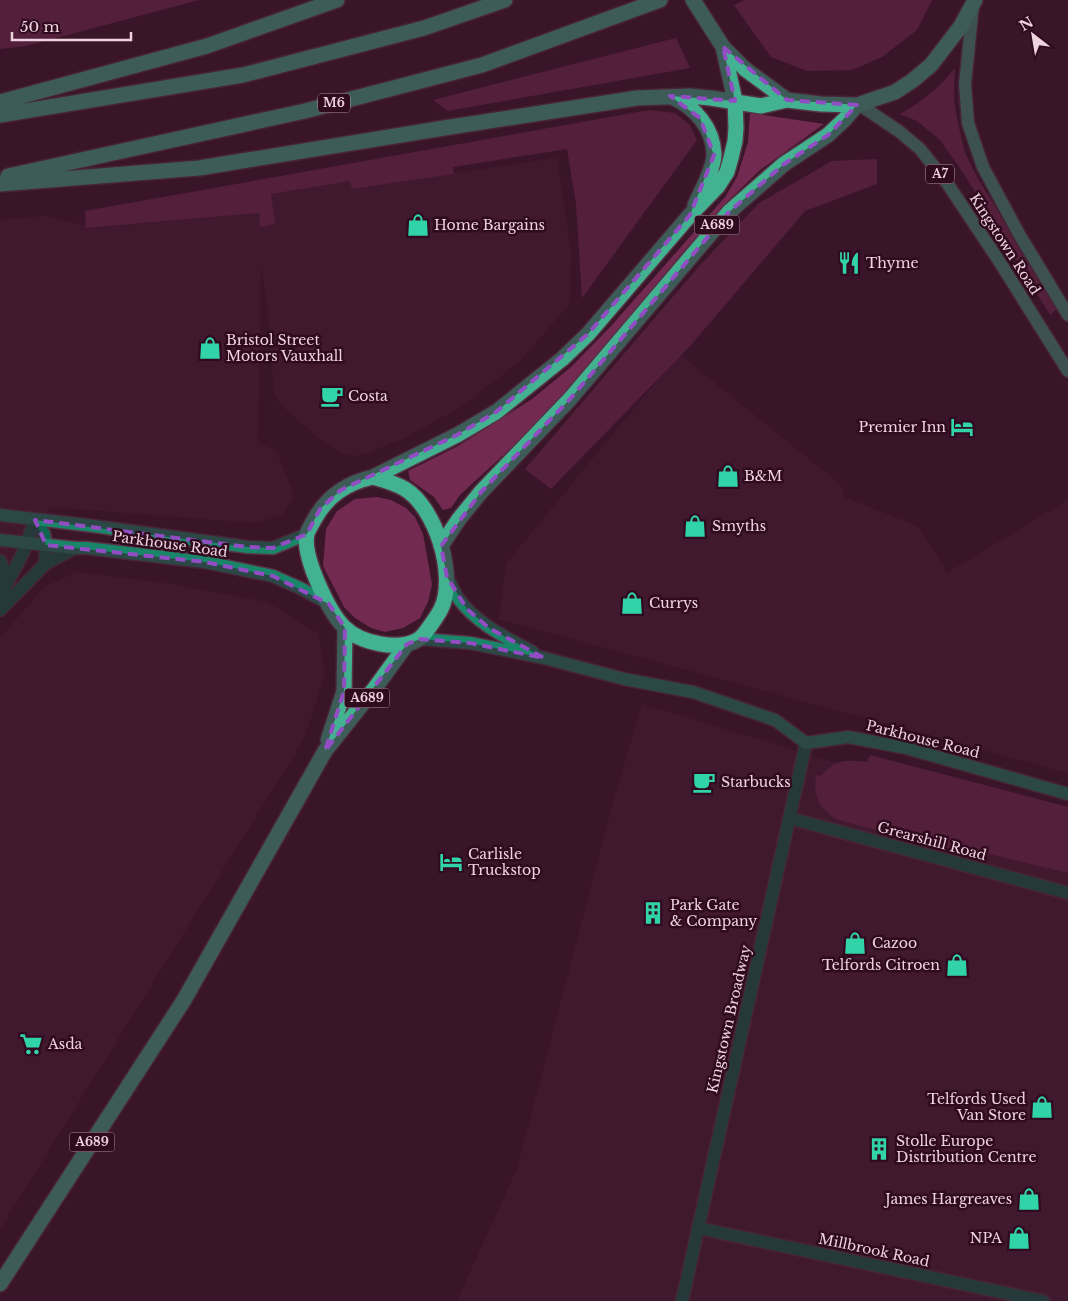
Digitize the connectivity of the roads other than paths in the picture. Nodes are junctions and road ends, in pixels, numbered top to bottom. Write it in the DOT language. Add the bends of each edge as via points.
graph roads {
  1 [pos="337,0"];
  2 [pos="505,0"];
  3 [pos="660,0"];
  4 [pos="694,0"];
  5 [pos="974,3"];
  6 [pos="723,47"];
  7 [pos="670,96"];
  8 [pos="787,100"];
  9 [pos="734,101"];
  10 [pos="0,102"];
  11 [pos="859,105"];
  12 [pos="0,115"];
  13 [pos="0,178"];
  14 [pos="0,184"];
  15 [pos="690,215"];
  16 [pos="1068,315"];
  17 [pos="1068,371"];
  18 [pos="373,478"];
  19 [pos="0,515"];
  20 [pos="35,520"];
  21 [pos="307,534"];
  22 [pos="0,540"];
  23 [pos="26,543"];
  24 [pos="46,545"];
  25 [pos="442,546"];
  26 [pos="75,548"];
  27 [pos="0,561"];
  28 [pos="45,564"];
  29 [pos="447,577"];
  30 [pos="5,587"];
  31 [pos="0,603"];
  32 [pos="329,604"];
  33 [pos="0,610"];
  34 [pos="345,628"];
  35 [pos="413,641"];
  36 [pos="544,658"];
  37 [pos="806,743"];
  38 [pos="325,751"];
  39 [pos="1068,794"];
  40 [pos="789,818"];
  41 [pos="1068,893"];
  42 [pos="698,1228"];
  43 [pos="0,1284"];
  44 [pos="682,1301"];
  45 [pos="1042,1301"];
  1 -- 10 [label="highway" via="208,46"];
  2 -- 12 [label="highway" via="424,28 243,75"];
  3 -- 13 [label="highway, M6" via="473,67 304,110"];
  4 -- 6 [label="highway"];
  5 -- 11 [label="highway" via="931,65 895,92"];
  5 -- 16 [label="main road, Kingstown Road" via="965,84 968,123 983,167"];
  6 -- 8 [label="highway" via="745,69"];
  6 -- 9 [label="highway, A689"];
  7 -- 9 [label="highway"];
  7 -- 14 [label="highway" via="617,101 199,168"];
  7 -- 15 [label="highway" via="692,108 700,118 714,154"];
  8 -- 9 [label="highway" via="761,106"];
  8 -- 11 [label="highway"];
  9 -- 15 [label="highway, A689" via="735,141 727,172"];
  11 -- 17 [label="main road, Kingstown Road / A7" via="920,149 947,182"];
  11 -- 25 [label="highway, A689" via="828,135 784,164 729,212 570,399 481,492 458,519"];
  15 -- 18 [label="highway, A689" via="588,334 540,377 496,412"];
  18 -- 21 [label="highway" via="352,482 329,499"];
  18 -- 25 [label="highway" via="406,489 429,516"];
  19 -- 20 [label="street, Parkhouse Road"];
  20 -- 21 [label="street, Parkhouse Road" via="248,547 273,548"];
  20 -- 23 [label="street"];
  20 -- 24 [label="street" via="44,534"];
  21 -- 32 [label="highway" via="308,555"];
  22 -- 23 [label="street, Parkhouse Road"];
  23 -- 24 [label="street, Parkhouse Road"];
  23 -- 30 [label="street"];
  24 -- 26 [label="street, Parkhouse Road"];
  24 -- 28 [label="street"];
  25 -- 29 [label="highway"];
  26 -- 28 [label="street"];
  26 -- 32 [label="street, Parkhouse Road" via="205,562 273,576"];
  27 -- 30 [label="street" via="5,573"];
  28 -- 33 [label="street"];
  29 -- 35 [label="highway" via="442,608"];
  29 -- 36 [label="street" via="457,597 488,628"];
  30 -- 31 [label="street"];
  32 -- 34 [label="highway"];
  34 -- 35 [label="highway" via="373,643 389,646"];
  34 -- 38 [label="highway, A689" via="344,691"];
  35 -- 36 [label="street" via="470,643"];
  35 -- 38 [label="highway, A689"];
  36 -- 37 [label="street" via="624,679 693,692 776,720"];
  37 -- 39 [label="street, Parkhouse Road" via="848,737 906,748"];
  37 -- 40 [label="street, Kingstown Broadway"];
  38 -- 43 [label="highway, A689" via="184,1000"];
  40 -- 41 [label="street, Grearshill Road"];
  40 -- 42 [label="street, Kingstown Broadway"];
  42 -- 44 [label="street, Kingstown Broadway"];
  42 -- 45 [label="street, Millbrook Road"];
}
